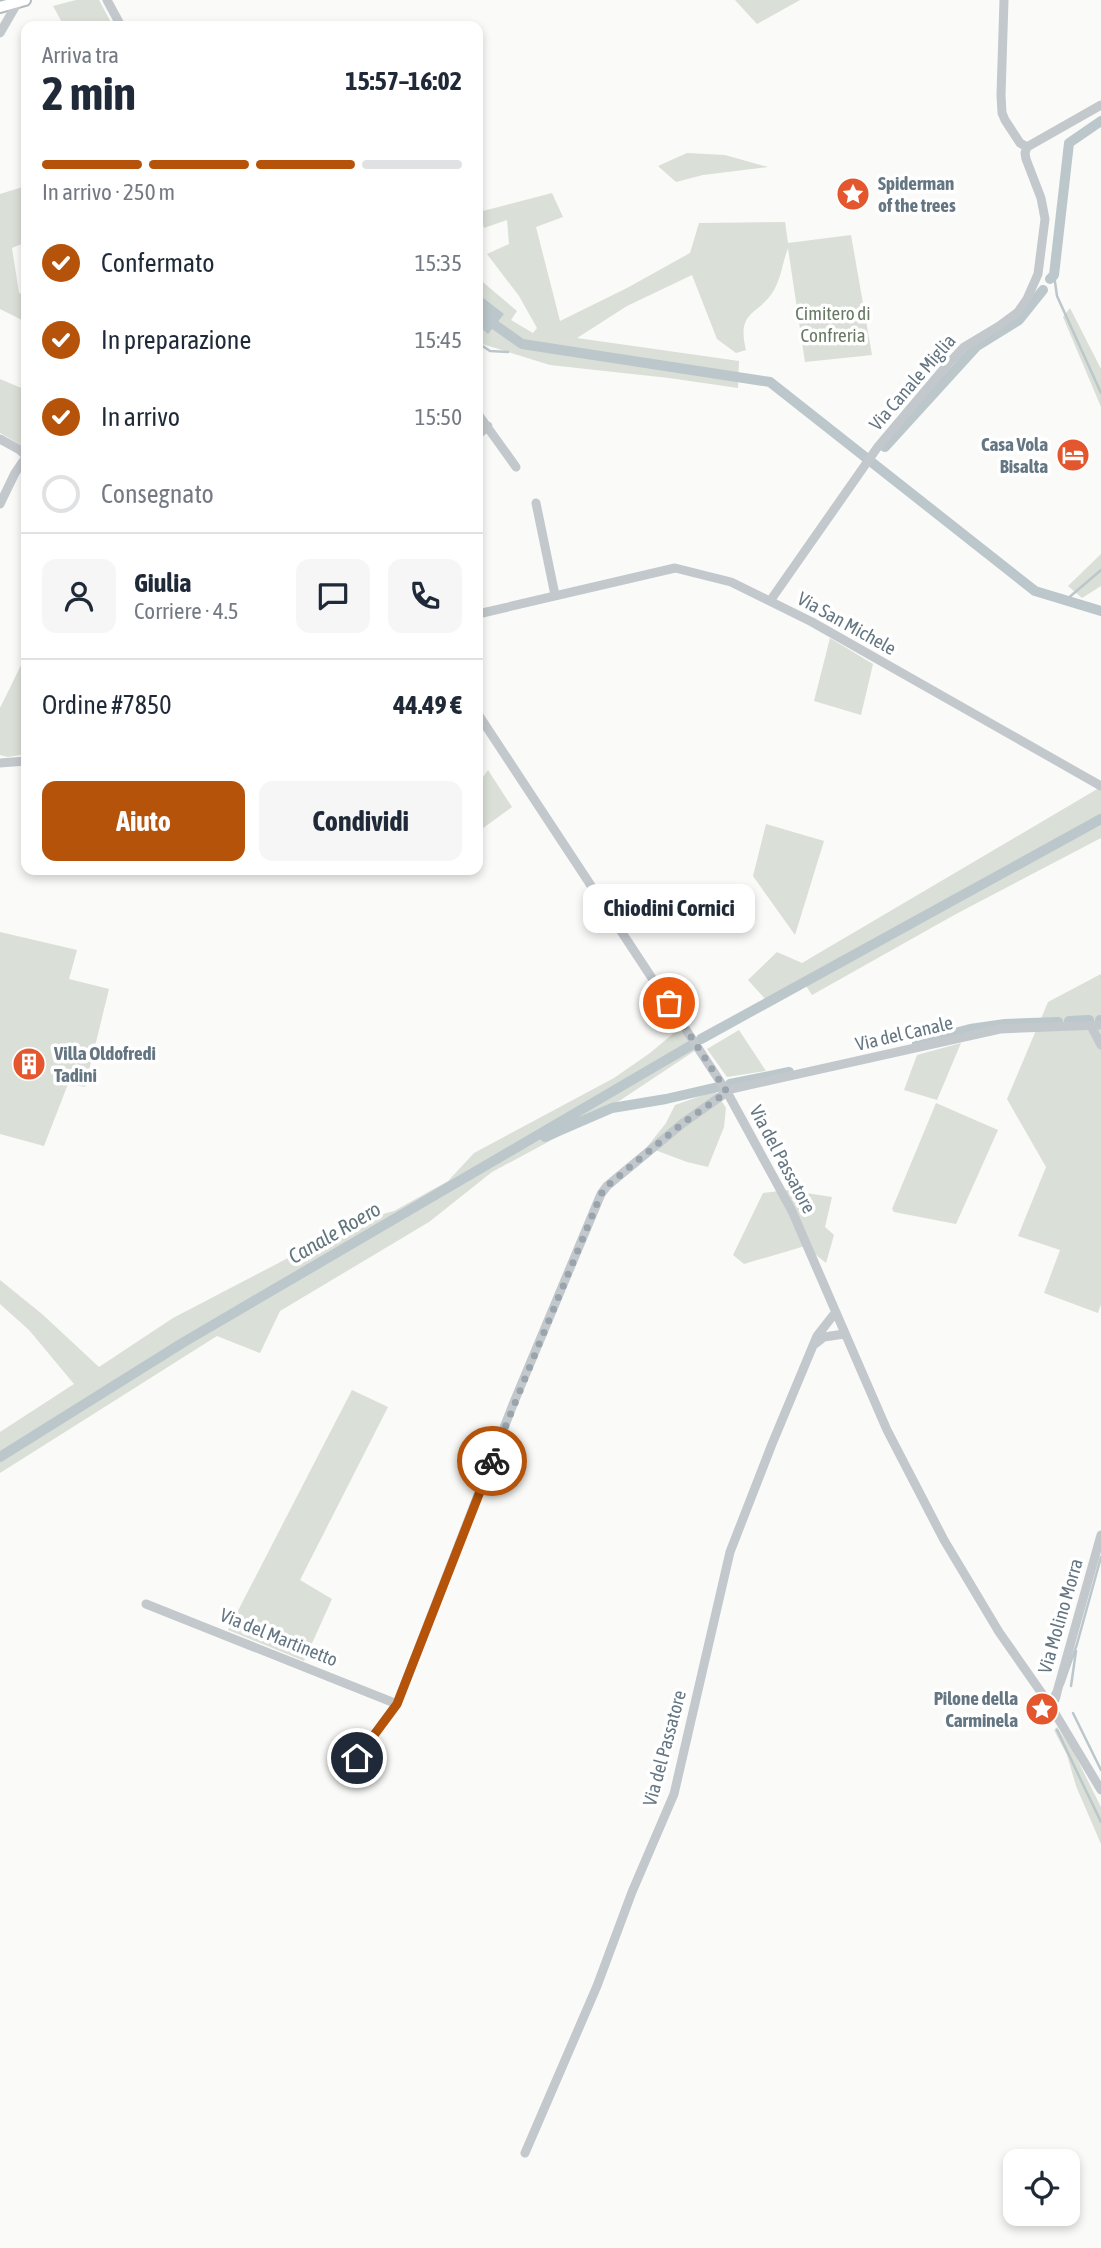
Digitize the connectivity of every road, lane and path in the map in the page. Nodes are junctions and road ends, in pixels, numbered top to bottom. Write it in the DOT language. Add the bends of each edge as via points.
graph roads {
  1 [pos="1004,0"];
  2 [pos="23,1"];
  3 [pos="110,2"];
  4 [pos="0,7"];
  5 [pos="119,21"];
  6 [pos="0,33"];
  7 [pos="1101,105"];
  8 [pos="1027,148"];
  9 [pos="483,420"];
  10 [pos="488,426"];
  11 [pos="483,430"];
  12 [pos="0,439"];
  13 [pos="21,451"];
  14 [pos="21,464"];
  15 [pos="516,467"];
  16 [pos="536,503"];
  17 [pos="0,504"];
  18 [pos="555,595"];
  19 [pos="770,601"];
  20 [pos="483,613"];
  21 [pos="483,723"];
  22 [pos="21,762"];
  23 [pos="0,764"];
  24 [pos="1101,786"];
  25 [pos="1096,1026"];
  26 [pos="1101,1045"];
  27 [pos="727,1092"];
  28 [pos="835,1313"];
  29 [pos="844,1334"];
  30 [pos="813,1345"];
  31 [pos="1101,1535"];
  32 [pos="146,1604"];
  33 [pos="397,1704"];
  34 [pos="1050,1705"];
  35 [pos="357,1758"];
  36 [pos="1101,1790"];
  37 [pos="525,2153"];
  1 -- 8 [label="street" via="1003,113"];
  2 -- 4 [label="main road"];
  2 -- 6 [label="street"];
  3 -- 5 [label="street"];
  7 -- 8 [label="street"];
  8 -- 19 [label="street, Via Canale Miglia" via="1026,159 1045,219 1038,274 1027,299 1009,319 964,347 869,460"];
  9 -- 10 [label="street"];
  10 -- 11 [label="street"];
  10 -- 15 [label="street"];
  12 -- 13 [label="street"];
  14 -- 17 [label="street"];
  16 -- 18 [label="street"];
  18 -- 19 [label="street, Via San Michele" via="675,568 731,582"];
  18 -- 20 [label="street, Via San Michele"];
  19 -- 24 [label="street, Via San Michele"];
  21 -- 27 [label="street, Via del Passatore"];
  22 -- 23 [label="street"];
  25 -- 26 [label="street, Via del Canale"];
  25 -- 27 [label="street, Via del Canale" via="1000,1029"];
  27 -- 28 [label="street, Via del Passatore" via="792,1211"];
  27 -- 33 [label="street" via="683,1123 601,1194 514,1402"];
  28 -- 29 [label="street, Via del Passatore"];
  28 -- 30 [label="street, Via del Passatore"];
  29 -- 30 [label="street" via="824,1337"];
  29 -- 34 [label="street, Via del Passatore" via="944,1540"];
  30 -- 37 [label="street, Via del Passatore" via="730,1552 674,1794"];
  31 -- 34 [label="street, Via Molino Morra"];
  32 -- 33 [label="street, Via del Martinetto"];
  33 -- 35 [label="street"];
  34 -- 36 [label="street, Via del Passatore"];
}
